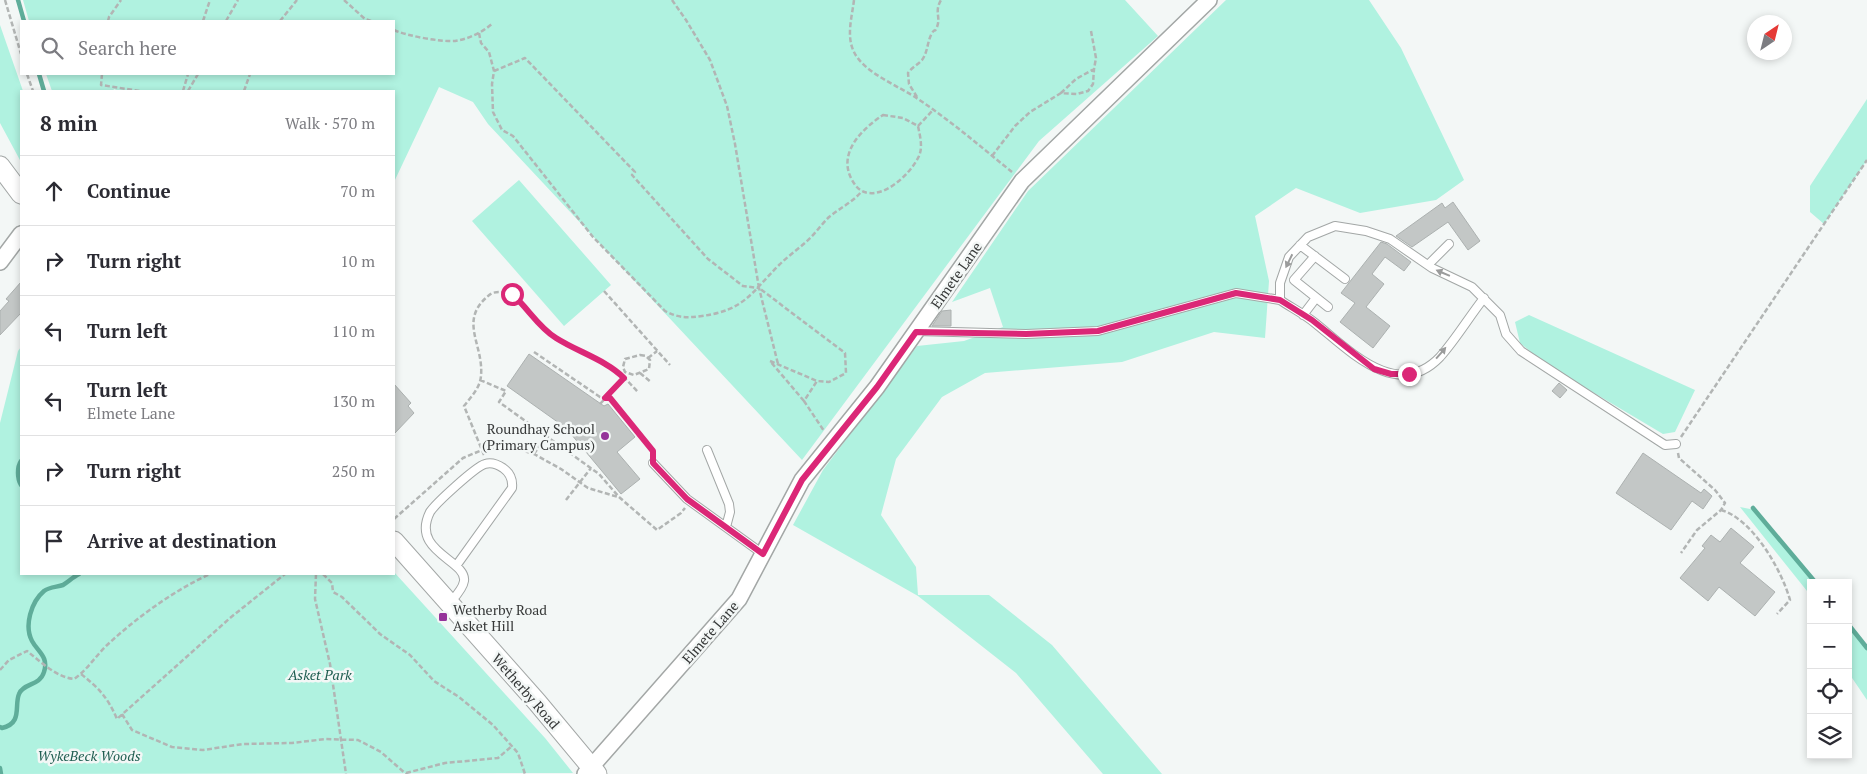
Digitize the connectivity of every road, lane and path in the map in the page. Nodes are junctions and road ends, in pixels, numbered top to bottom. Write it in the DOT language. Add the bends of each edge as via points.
graph roads {
  1 [pos="4,0"];
  2 [pos="121,0"];
  3 [pos="210,0"];
  4 [pos="238,0"];
  5 [pos="297,0"];
  6 [pos="344,0"];
  7 [pos="672,0"];
  8 [pos="854,0"];
  9 [pos="941,0"];
  10 [pos="1209,0"];
  11 [pos="108,20"];
  12 [pos="203,20"];
  13 [pos="227,20"];
  14 [pos="281,20"];
  15 [pos="368,20"];
  16 [pos="493,23"];
  17 [pos="395,30"];
  18 [pos="1091,31"];
  19 [pos="479,33"];
  20 [pos="20,51"];
  21 [pos="1094,69"];
  22 [pos="494,71"];
  23 [pos="27,75"];
  24 [pos="102,75"];
  25 [pos="188,75"];
  26 [pos="197,75"];
  27 [pos="250,75"];
  28 [pos="101,85"];
  29 [pos="33,90"];
  30 [pos="102,90"];
  31 [pos="134,90"];
  32 [pos="183,90"];
  33 [pos="189,90"];
  34 [pos="244,90"];
  35 [pos="1061,93"];
  36 [pos="918,99"];
  37 [pos="934,110"];
  38 [pos="918,126"];
  39 [pos="992,156"];
  40 [pos="1867,160"];
  41 [pos="3,176"];
  42 [pos="1022,181"];
  43 [pos="862,191"];
  44 [pos="20,193"];
  45 [pos="20,235"];
  46 [pos="1449,244"];
  47 [pos="1300,245"];
  48 [pos="1315,256"];
  49 [pos="0,262"];
  50 [pos="1428,265"];
  51 [pos="1345,279"];
  52 [pos="759,288"];
  53 [pos="604,291"];
  54 [pos="1316,298"];
  55 [pos="1484,298"];
  56 [pos="1280,300"];
  57 [pos="1328,307"];
  58 [pos="1303,315"];
  59 [pos="916,332"];
  60 [pos="657,351"];
  61 [pos="534,352"];
  62 [pos="648,358"];
  63 [pos="778,364"];
  64 [pos="670,366"];
  65 [pos="624,371"];
  66 [pos="640,373"];
  67 [pos="621,375"];
  68 [pos="624,378"];
  69 [pos="480,380"];
  70 [pos="816,380"];
  71 [pos="651,382"];
  72 [pos="638,392"];
  73 [pos="605,398"];
  74 [pos="804,401"];
  75 [pos="600,404"];
  76 [pos="546,436"];
  77 [pos="832,442"];
  78 [pos="1676,444"];
  79 [pos="707,450"];
  80 [pos="534,454"];
  81 [pos="488,463"];
  82 [pos="653,463"];
  83 [pos="590,468"];
  84 [pos="566,500"];
  85 [pos="690,501"];
  86 [pos="1722,510"];
  87 [pos="726,527"];
  88 [pos="395,542"];
  89 [pos="1681,553"];
  90 [pos="763,554"];
  91 [pos="456,566"];
  92 [pos="208,575"];
  93 [pos="283,575"];
  94 [pos="316,575"];
  95 [pos="324,575"];
  96 [pos="449,604"];
  97 [pos="1777,614"];
  98 [pos="0,670"];
  99 [pos="81,674"];
  100 [pos="122,714"];
  101 [pos="341,740"];
  102 [pos="512,746"];
  103 [pos="591,772"];
  104 [pos="346,774"];
  105 [pos="406,774"];
  106 [pos="525,774"];
  1 -- 20 [label="path"];
  2 -- 11 [label="path"];
  3 -- 12 [label="path"];
  4 -- 13 [label="path"];
  5 -- 14 [label="path"];
  6 -- 15 [label="path"];
  7 -- 52 [label="path" via="710,60 727,106"];
  8 -- 36 [label="path" via="849,39 855,54 868,69"];
  9 -- 36 [label="path" via="936,12 939,20 924,58 908,73"];
  10 -- 42 [label="street, Elmete Lane"];
  16 -- 19 [label="path"];
  17 -- 19 [label="path" via="408,36 455,41"];
  18 -- 21 [label="path" via="1096,58"];
  19 -- 22 [label="path"];
  21 -- 35 [label="path"];
  21 -- 35 [label="path" via="1088,91"];
  22 -- 52 [label="path" via="525,58 635,172 632,175 708,259 743,286"];
  22 -- 52 [label="path" via="493,112 502,130 513,136 593,237 665,311 675,317 720,314 736,307"];
  23 -- 29 [label="path"];
  24 -- 28 [label="path"];
  25 -- 32 [label="path"];
  26 -- 33 [label="path"];
  27 -- 34 [label="path"];
  28 -- 30 [label="path"];
  28 -- 31 [label="path"];
  35 -- 39 [label="path" via="1030,112"];
  36 -- 37 [label="path"];
  37 -- 38 [label="path"];
  37 -- 39 [label="path"];
  38 -- 43 [label="path" via="919,156 910,169 882,192"];
  38 -- 43 [label="path" via="903,118 883,115 853,143 846,160 849,174"];
  39 -- 42 [label="path"];
  40 -- 78 [label="path"];
  41 -- 44 [label="street"];
  42 -- 59 [label="street, Elmete Lane"];
  43 -- 52 [label="path" via="780,264"];
  45 -- 49 [label="street"];
  46 -- 50 [label="lane"];
  47 -- 48 [label="lane"];
  47 -- 50 [label="lane" via="1308,237 1335,226 1390,238"];
  47 -- 56 [label="lane, one-way" via="1289,257 1280,283"];
  48 -- 51 [label="lane"];
  48 -- 54 [label="lane" via="1294,280"];
  55 -- 50 [label="lane, one-way" via="1472,287"];
  52 -- 63 [label="path"];
  52 -- 70 [label="path" via="845,353 846,373 829,382"];
  53 -- 60 [label="path"];
  54 -- 57 [label="lane"];
  54 -- 58 [label="lane"];
  58 -- 55 [label="lane, one-way" via="1374,369 1391,374 1409,374 1425,368 1439,357"];
  55 -- 78 [label="lane" via="1500,315 1506,334 1521,352 1665,445"];
  56 -- 58 [label="lane"];
  56 -- 59 [label="lane" via="1236,293 1098,331 1026,334"];
  59 -- 77 [label="street, Elmete Lane"];
  60 -- 62 [label="path"];
  60 -- 64 [label="path"];
  61 -- 73 [label="path"];
  62 -- 65 [label="path" via="643,355 628,357 623,364"];
  62 -- 66 [label="path" via="649,369"];
  63 -- 70 [label="path"];
  63 -- 74 [label="path" via="770,360"];
  65 -- 66 [label="path" via="631,375"];
  65 -- 67 [label="path"];
  66 -- 71 [label="path"];
  67 -- 68 [label="path"];
  67 -- 69 [label="path" via="555,337 512,294 499,291 486,297 474,316"];
  68 -- 72 [label="path"];
  68 -- 73 [label="path"];
  69 -- 76 [label="path" via="506,391 499,402"];
  69 -- 81 [label="path" via="464,406"];
  70 -- 74 [label="path"];
  73 -- 75 [label="path"];
  73 -- 82 [label="path" via="610,398 653,451"];
  74 -- 77 [label="path"];
  76 -- 80 [label="path"];
  76 -- 83 [label="path"];
  77 -- 90 [label="street, Elmete Lane" via="802,480"];
  78 -- 86 [label="path" via="1679,458 1726,503"];
  79 -- 87 [label="lane" via="729,504"];
  81 -- 91 [label="lane" via="506,471 512,478 512,488"];
  81 -- 91 [label="lane" via="437,504 428,518 427,534 431,544"];
  82 -- 85 [label="lane"];
  83 -- 84 [label="path"];
  83 -- 85 [label="path" via="657,530 681,513"];
  85 -- 87 [label="lane"];
  86 -- 89 [label="path" via="1697,530"];
  86 -- 97 [label="path" via="1729,512 1758,540 1781,574 1790,600"];
  87 -- 90 [label="lane"];
  88 -- 96 [label="street, Wetherby Road"];
  90 -- 103 [label="street, Elmete Lane" via="739,599"];
  91 -- 96 [label="lane" via="463,573 464,581"];
  92 -- 99 [label="path" via="130,626"];
  93 -- 100 [label="path"];
  94 -- 101 [label="path" via="315,599 330,664"];
  95 -- 102 [label="path" via="332,583 333,592 380,634 410,655 434,681 493,725"];
  96 -- 103 [label="street, Wetherby Road" via="537,702"];
  98 -- 99 [label="path" via="9,660 27,651 66,678 74,679"];
  99 -- 100 [label="path" via="98,687 117,719"];
  100 -- 101 [label="path" via="132,730 172,747 203,750 243,744"];
  101 -- 104 [label="path"];
  101 -- 105 [label="path" via="358,740 381,752"];
  102 -- 105 [label="path" via="498,758 445,763"];
  102 -- 106 [label="path"];
}
